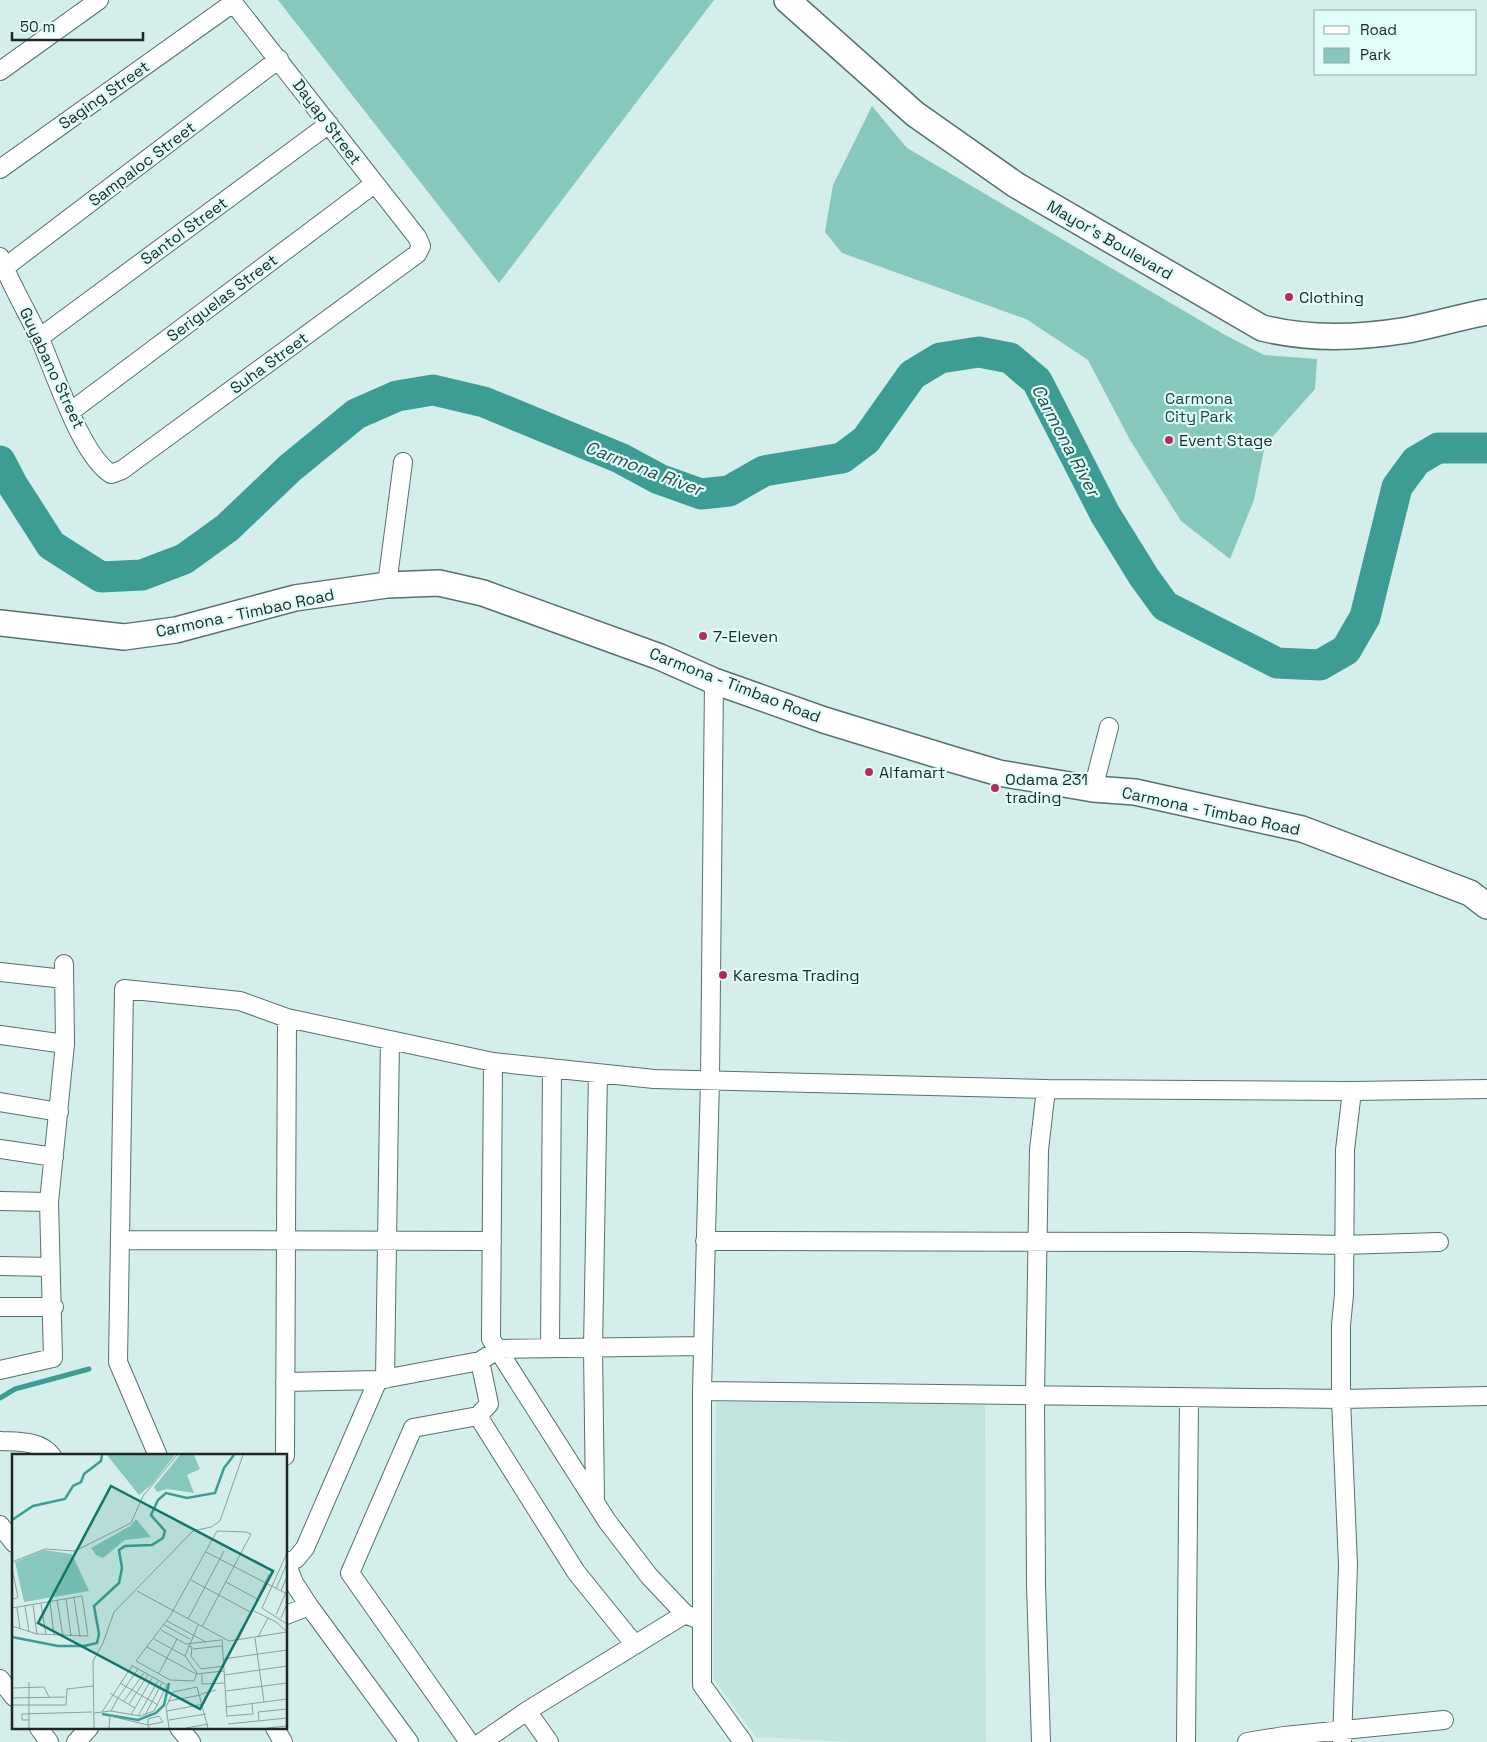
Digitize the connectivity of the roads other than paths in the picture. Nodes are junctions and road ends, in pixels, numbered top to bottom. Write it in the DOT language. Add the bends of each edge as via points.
graph roads {
  1 [pos="98,0"];
  2 [pos="787,0"];
  3 [pos="232,2"];
  4 [pos="279,59"];
  5 [pos="0,71"];
  6 [pos="329,124"];
  7 [pos="0,169"];
  8 [pos="374,184"];
  9 [pos="421,246"];
  10 [pos="2,263"];
  11 [pos="1487,312"];
  12 [pos="40,338"];
  13 [pos="70,412"];
  14 [pos="404,462"];
  15 [pos="111,474"];
  16 [pos="387,584"];
  17 [pos="0,624"];
  18 [pos="714,681"];
  19 [pos="1109,727"];
  20 [pos="1093,789"];
  21 [pos="1487,906"];
  22 [pos="0,972"];
  23 [pos="287,1018"];
  24 [pos="0,1035"];
  25 [pos="390,1040"];
  26 [pos="65,1044"];
  27 [pos="493,1062"];
  28 [pos="552,1068"];
  29 [pos="598,1073"];
  30 [pos="710,1080"];
  31 [pos="1046,1089"];
  32 [pos="1487,1089"];
  33 [pos="1352,1091"];
  34 [pos="0,1102"];
  35 [pos="59,1112"];
  36 [pos="0,1149"];
  37 [pos="54,1157"];
  38 [pos="0,1201"];
  39 [pos="49,1202"];
  40 [pos="285,1239"];
  41 [pos="120,1240"];
  42 [pos="386,1240"];
  43 [pos="492,1241"];
  44 [pos="705,1241"];
  45 [pos="1038,1242"];
  46 [pos="1439,1242"];
  47 [pos="1343,1245"];
  48 [pos="0,1266"];
  49 [pos="50,1267"];
  50 [pos="0,1307"];
  51 [pos="54,1308"];
  52 [pos="703,1346"];
  53 [pos="550,1348"];
  54 [pos="593,1348"];
  55 [pos="498,1349"];
  56 [pos="480,1361"];
  57 [pos="0,1370"];
  58 [pos="381,1379"];
  59 [pos="285,1382"];
  60 [pos="702,1391"];
  61 [pos="1035,1396"];
  62 [pos="1487,1396"];
  63 [pos="1189,1398"];
  64 [pos="1341,1399"];
  65 [pos="478,1416"];
  66 [pos="0,1442"];
  67 [pos="50,1454"];
  68 [pos="157,1454"];
  69 [pos="285,1454"];
  70 [pos="595,1502"];
  71 [pos="0,1525"];
  72 [pos="12,1540"];
  73 [pos="288,1561"];
  74 [pos="288,1567"];
  75 [pos="309,1606"];
  76 [pos="288,1614"];
  77 [pos="685,1614"];
  78 [pos="702,1621"];
  79 [pos="635,1645"];
  80 [pos="0,1679"];
  81 [pos="12,1694"];
  82 [pos="527,1711"];
  83 [pos="1444,1720"];
  84 [pos="40,1730"];
  85 [pos="87,1730"];
  86 [pos="181,1730"];
  87 [pos="276,1730"];
  88 [pos="1341,1736"];
  89 [pos="49,1742"];
  90 [pos="76,1742"];
  91 [pos="191,1742"];
  92 [pos="283,1742"];
  93 [pos="409,1742"];
  94 [pos="469,1742"];
  95 [pos="482,1742"];
  96 [pos="549,1742"];
  97 [pos="743,1742"];
  98 [pos="1041,1742"];
  99 [pos="1186,1742"];
  100 [pos="1247,1742"];
  1 -- 5 [label="street"];
  2 -- 11 [label="main road, Mayor's Boulevard" via="914,114 1016,185 1262,328 1321,338 1408,330"];
  3 -- 4 [label="street, Dayap Street"];
  3 -- 7 [label="street, Saging Street"];
  4 -- 6 [label="street, Dayap Street"];
  4 -- 10 [label="street, Sampaloc Street"];
  6 -- 8 [label="street, Dayap Street"];
  6 -- 12 [label="street, Santol Street"];
  8 -- 9 [label="street, Dayap Street"];
  8 -- 13 [label="street, Seriguelas Street"];
  9 -- 15 [label="street, Suha Street" via="417,254 122,470"];
  10 -- 12 [label="street, Guyabano Street"];
  12 -- 13 [label="street, Guyabano Street"];
  13 -- 15 [label="street, Guyabano Street" via="101,467"];
  14 -- 16 [label="street"];
  16 -- 17 [label="main road, Carmona - Timbao Road" via="295,598 176,630 124,637"];
  16 -- 18 [label="main road, Carmona - Timbao Road" via="438,583 483,593 660,657"];
  18 -- 20 [label="main road, Carmona - Timbao Road" via="824,720 991,771"];
  18 -- 30 [label="street"];
  19 -- 20 [label="street"];
  20 -- 21 [label="main road, Carmona - Timbao Road" via="1135,792 1302,829 1470,893"];
  22 -- 26 [label="street" via="64,971"];
  23 -- 25 [label="street"];
  23 -- 40 [label="street"];
  23 -- 41 [label="street" via="240,1001 124,989"];
  24 -- 26 [label="street"];
  25 -- 27 [label="street"];
  25 -- 42 [label="street"];
  26 -- 35 [label="street"];
  27 -- 28 [label="street"];
  27 -- 43 [label="street"];
  28 -- 29 [label="street"];
  28 -- 53 [label="street"];
  29 -- 30 [label="street"];
  29 -- 54 [label="street"];
  30 -- 31 [label="street"];
  30 -- 44 [label="street"];
  31 -- 33 [label="street"];
  31 -- 45 [label="street" via="1039,1150"];
  32 -- 33 [label="street"];
  33 -- 47 [label="street" via="1345,1150"];
  34 -- 35 [label="street"];
  35 -- 37 [label="street"];
  36 -- 37 [label="street"];
  37 -- 39 [label="street"];
  38 -- 39 [label="street"];
  39 -- 49 [label="street"];
  40 -- 41 [label="street"];
  40 -- 42 [label="street"];
  40 -- 59 [label="street"];
  41 -- 68 [label="street" via="118,1362"];
  42 -- 43 [label="street"];
  42 -- 58 [label="street"];
  43 -- 55 [label="street" via="492,1339"];
  44 -- 45 [label="street"];
  44 -- 52 [label="street"];
  45 -- 47 [label="street"];
  45 -- 61 [label="street"];
  46 -- 47 [label="street"];
  47 -- 64 [label="street"];
  48 -- 49 [label="street"];
  49 -- 51 [label="street"];
  50 -- 51 [label="street"];
  51 -- 57 [label="street" via="54,1358"];
  52 -- 54 [label="street"];
  52 -- 60 [label="street"];
  53 -- 54 [label="street"];
  53 -- 55 [label="street"];
  54 -- 70 [label="street"];
  55 -- 56 [label="street"];
  55 -- 70 [label="street"];
  56 -- 58 [label="street"];
  56 -- 65 [label="street" via="489,1404"];
  58 -- 59 [label="street"];
  58 -- 73 [label="street" via="305,1548 296,1559"];
  59 -- 69 [label="street"];
  60 -- 61 [label="street"];
  60 -- 78 [label="street"];
  61 -- 63 [label="street"];
  61 -- 98 [label="street"];
  62 -- 64 [label="street"];
  63 -- 64 [label="street"];
  63 -- 99 [label="street"];
  64 -- 88 [label="street" via="1348,1565"];
  65 -- 79 [label="street" via="576,1572"];
  65 -- 94 [label="street" via="413,1428 350,1573"];
  66 -- 67 [label="street" via="27,1442"];
  70 -- 77 [label="street" via="649,1576"];
  71 -- 72 [label="street"];
  74 -- 75 [label="street"];
  75 -- 76 [label="street"];
  75 -- 93 [label="street"];
  77 -- 78 [label="street"];
  77 -- 79 [label="street"];
  78 -- 97 [label="street" via="702,1685"];
  79 -- 82 [label="street"];
  80 -- 81 [label="street"];
  82 -- 95 [label="street"];
  82 -- 96 [label="street"];
  83 -- 88 [label="street"];
  84 -- 89 [label="street"];
  85 -- 90 [label="street"];
  86 -- 91 [label="street"];
  87 -- 92 [label="street"];
  88 -- 100 [label="street"];
}
